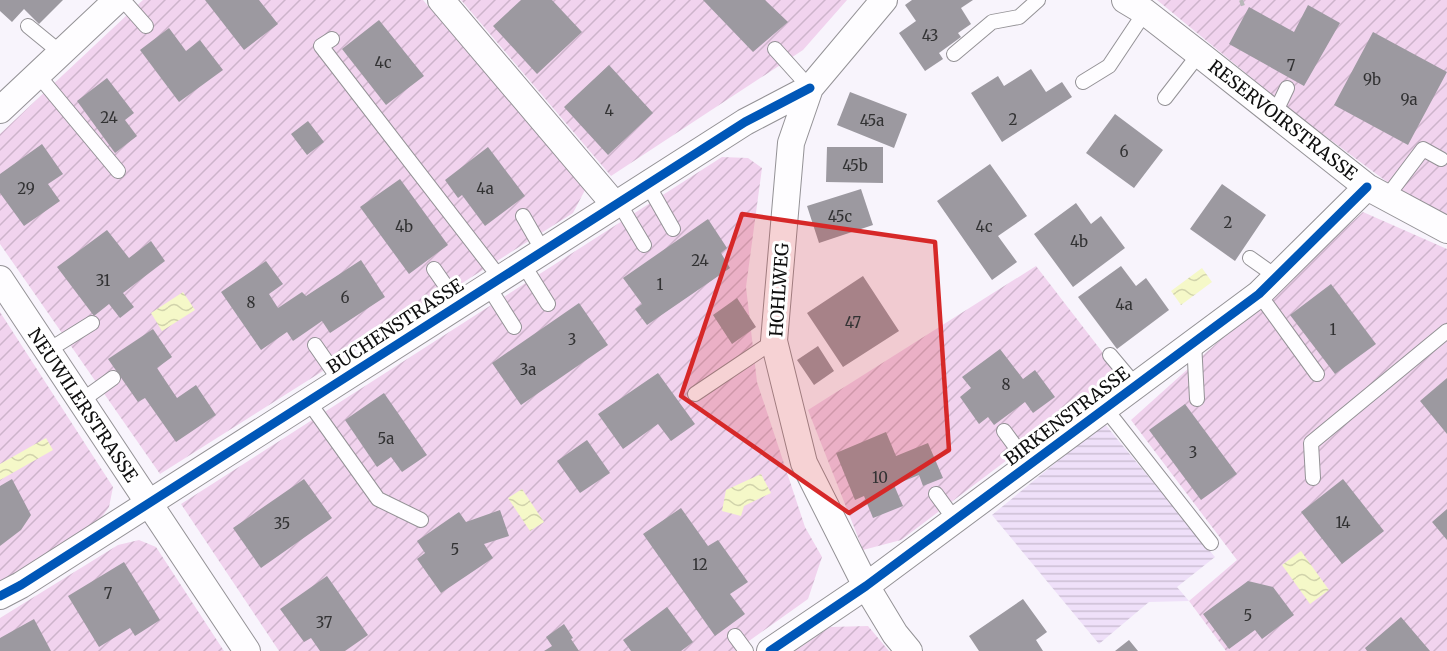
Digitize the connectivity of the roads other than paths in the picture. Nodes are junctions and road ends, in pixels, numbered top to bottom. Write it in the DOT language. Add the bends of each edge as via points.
graph roads {
  1 [pos="117,0"];
  2 [pos="123,0"];
  3 [pos="441,0"];
  4 [pos="1038,0"];
  5 [pos="881,1"];
  6 [pos="1135,6"];
  7 [pos="28,26"];
  8 [pos="146,26"];
  9 [pos="332,39"];
  10 [pos="776,49"];
  11 [pos="61,53"];
  12 [pos="954,54"];
  13 [pos="1199,54"];
  14 [pos="38,75"];
  15 [pos="1083,82"];
  16 [pos="810,88"];
  17 [pos="1287,88"];
  18 [pos="1166,98"];
  19 [pos="0,110"];
  20 [pos="1275,113"];
  21 [pos="1441,159"];
  22 [pos="118,171"];
  23 [pos="648,185"];
  24 [pos="1377,192"];
  25 [pos="617,204"];
  26 [pos="523,216"];
  27 [pos="673,229"];
  28 [pos="1447,230"];
  29 [pos="644,245"];
  30 [pos="533,258"];
  31 [pos="1250,258"];
  32 [pos="434,269"];
  33 [pos="494,282"];
  34 [pos="1268,286"];
  35 [pos="4,295"];
  36 [pos="548,304"];
  37 [pos="459,305"];
  38 [pos="92,323"];
  39 [pos="514,327"];
  40 [pos="1447,331"];
  41 [pos="774,341"];
  42 [pos="1194,342"];
  43 [pos="315,345"];
  44 [pos="47,351"];
  45 [pos="1110,355"];
  46 [pos="1317,374"];
  47 [pos="113,378"];
  48 [pos="340,381"];
  49 [pos="1136,386"];
  50 [pos="695,394"];
  51 [pos="1197,399"];
  52 [pos="81,401"];
  53 [pos="308,401"];
  54 [pos="1105,408"];
  55 [pos="1004,431"];
  56 [pos="1029,465"];
  57 [pos="1313,478"];
  58 [pos="936,494"];
  59 [pos="148,503"];
  60 [pos="421,520"];
  61 [pos="955,520"];
  62 [pos="1211,543"];
  63 [pos="866,586"];
  64 [pos="0,596"];
  65 [pos="735,636"];
  66 [pos="239,649"];
  67 [pos="746,651"];
  68 [pos="770,651"];
  69 [pos="909,651"];
  1 -- 11 [label="street"];
  2 -- 8 [label="lane"];
  3 -- 25 [label="street"];
  4 -- 12 [label="lane" via="1019,17 992,22"];
  5 -- 16 [label="street, HOHLWEG"];
  6 -- 13 [label="street, RESERVOIRSTRASSE"];
  6 -- 15 [label="lane" via="1109,66"];
  7 -- 11 [label="lane"];
  9 -- 33 [label="lane" via="321,46"];
  10 -- 16 [label="lane"];
  11 -- 14 [label="street"];
  13 -- 18 [label="lane"];
  13 -- 20 [label="street, RESERVOIRSTRASSE"];
  14 -- 19 [label="street"];
  14 -- 22 [label="lane"];
  16 -- 23 [label="street, BUCHENSTRASSE" via="745,122"];
  16 -- 41 [label="street, HOHLWEG" via="791,143"];
  17 -- 20 [label="lane"];
  20 -- 24 [label="street, RESERVOIRSTRASSE"];
  21 -- 24 [label="lane" via="1423,149"];
  23 -- 25 [label="street, BUCHENSTRASSE"];
  23 -- 27 [label="lane"];
  24 -- 28 [label="street, RESERVOIRSTRASSE"];
  24 -- 34 [label="street, BIRKENSTRASSE"];
  25 -- 29 [label="lane"];
  25 -- 30 [label="street, BUCHENSTRASSE"];
  26 -- 30 [label="lane"];
  30 -- 33 [label="street, BUCHENSTRASSE"];
  30 -- 36 [label="lane"];
  31 -- 34 [label="lane"];
  32 -- 37 [label="lane"];
  33 -- 37 [label="street, BUCHENSTRASSE"];
  33 -- 39 [label="lane"];
  34 -- 42 [label="street, BIRKENSTRASSE"];
  34 -- 46 [label="lane"];
  35 -- 44 [label="street, NEUWILERSTRASSE"];
  37 -- 48 [label="street, BUCHENSTRASSE"];
  38 -- 44 [label="lane"];
  40 -- 57 [label="lane" via="1311,443"];
  41 -- 50 [label="lane"];
  41 -- 63 [label="street, HOHLWEG" via="804,463"];
  42 -- 49 [label="street, BIRKENSTRASSE"];
  42 -- 51 [label="lane"];
  43 -- 48 [label="lane"];
  44 -- 52 [label="street, NEUWILERSTRASSE"];
  45 -- 49 [label="lane"];
  47 -- 52 [label="lane"];
  48 -- 53 [label="street, BUCHENSTRASSE"];
  49 -- 54 [label="street, BIRKENSTRASSE"];
  52 -- 59 [label="street, NEUWILERSTRASSE"];
  53 -- 59 [label="street, BUCHENSTRASSE"];
  53 -- 60 [label="lane" via="378,499"];
  54 -- 56 [label="street, BIRKENSTRASSE"];
  54 -- 62 [label="lane"];
  55 -- 56 [label="lane"];
  56 -- 61 [label="street, BIRKENSTRASSE"];
  58 -- 61 [label="lane"];
  59 -- 64 [label="street, BUCHENSTRASSE"];
  59 -- 66 [label="street, NEUWILERSTRASSE"];
  61 -- 63 [label="street, BIRKENSTRASSE"];
  63 -- 68 [label="street, BIRKENSTRASSE"];
  63 -- 69 [label="street, HOHLWEG"];
  65 -- 67 [label="lane"];
}
